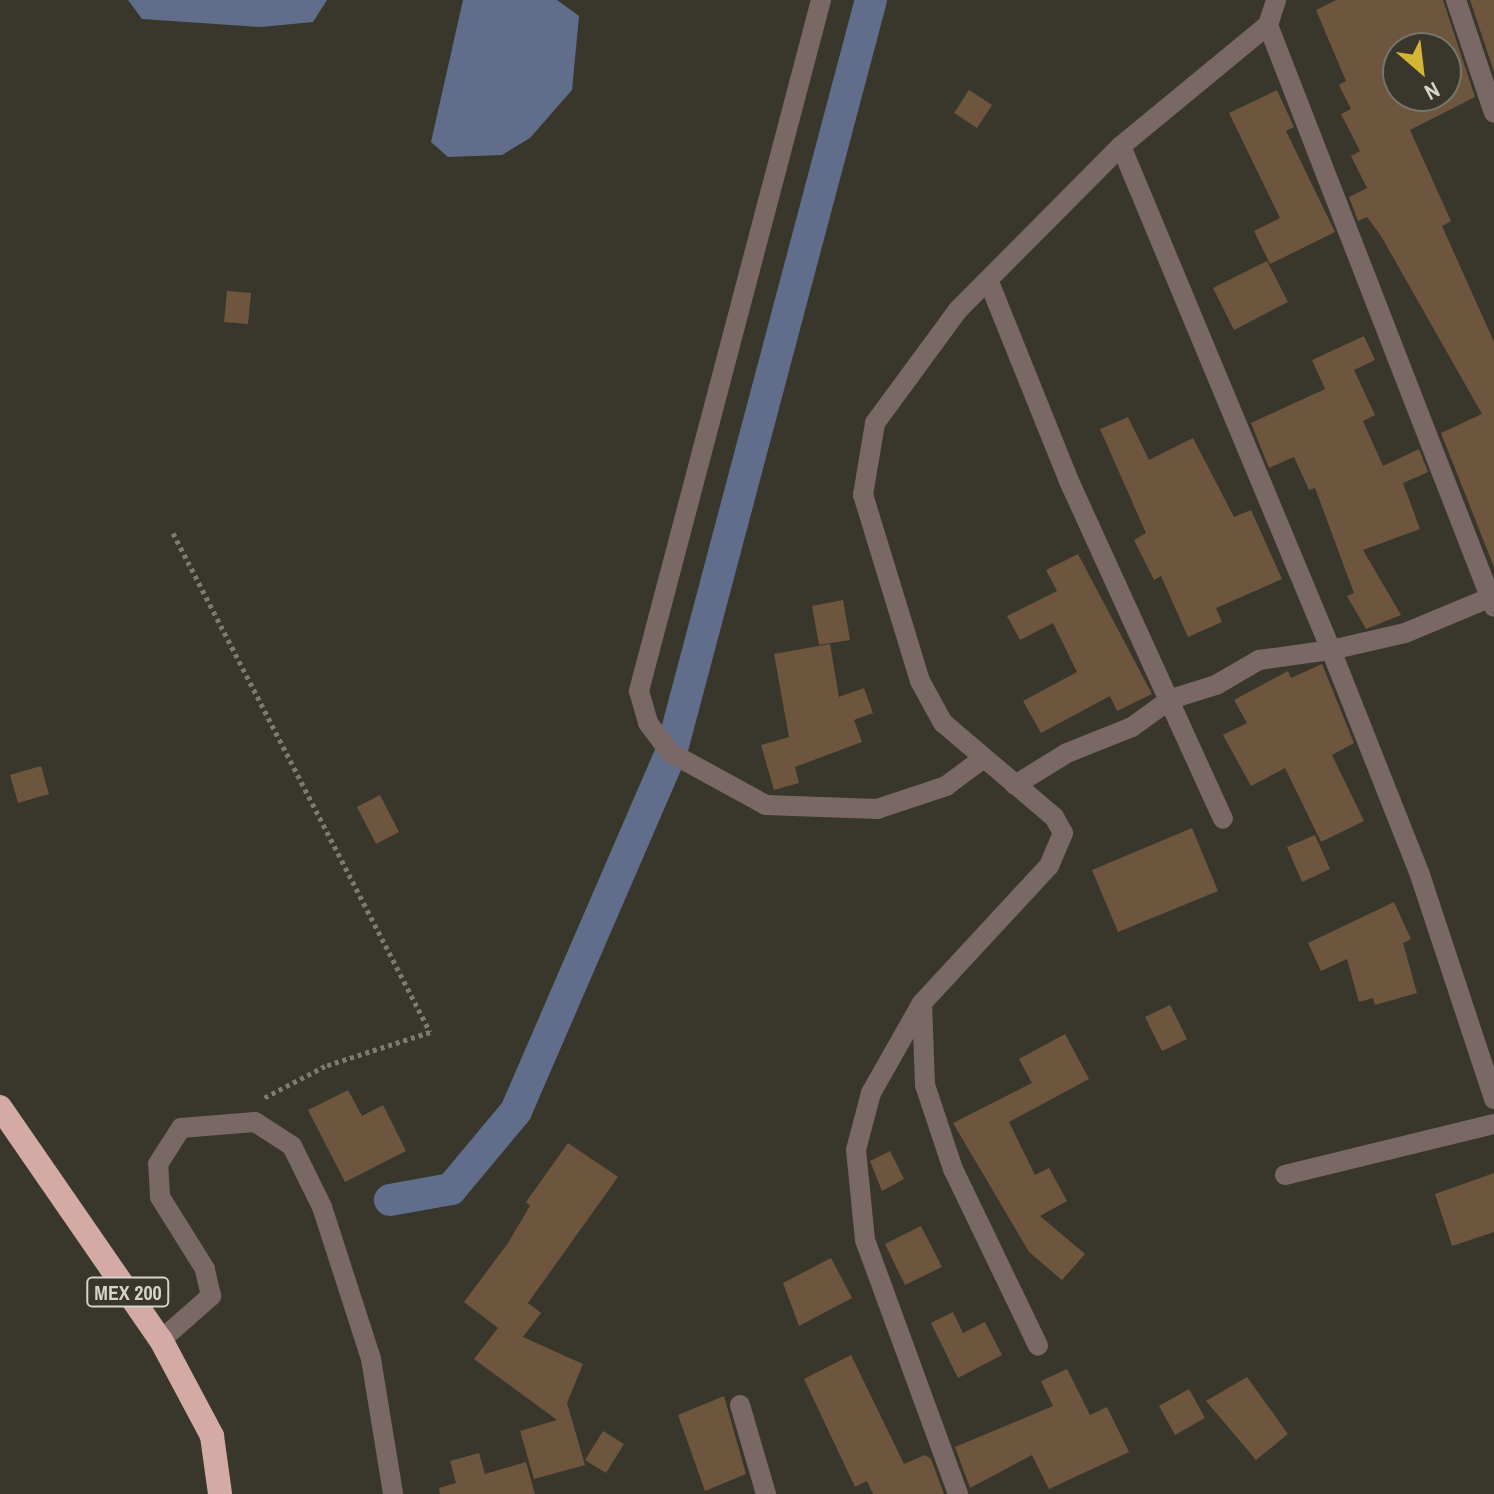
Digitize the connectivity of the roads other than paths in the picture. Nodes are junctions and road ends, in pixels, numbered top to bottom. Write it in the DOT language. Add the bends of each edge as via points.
graph roads {
  1 [pos="821,0"];
  2 [pos="1276,0"];
  3 [pos="1456,0"];
  4 [pos="1268,25"];
  5 [pos="1494,113"];
  6 [pos="1121,146"];
  7 [pos="989,282"];
  8 [pos="1493,600"];
  9 [pos="1331,650"];
  10 [pos="1171,699"];
  11 [pos="981,760"];
  12 [pos="1015,785"];
  13 [pos="1223,819"];
  14 [pos="922,1003"];
  15 [pos="1494,1099"];
  16 [pos="0,1107"];
  17 [pos="1494,1124"];
  18 [pos="1285,1175"];
  19 [pos="161,1340"];
  20 [pos="1038,1346"];
  21 [pos="740,1405"];
  22 [pos="220,1494"];
  23 [pos="393,1494"];
  24 [pos="766,1494"];
  25 [pos="958,1494"];
  1 -- 11 [label="street" via="639,691 648,723 671,753 766,805 821,812 877,809 946,786"];
  2 -- 4 [label="street"];
  3 -- 5 [label="street"];
  4 -- 6 [label="street"];
  4 -- 8 [label="street"];
  6 -- 7 [label="street"];
  6 -- 9 [label="street"];
  7 -- 10 [label="street" via="1069,481"];
  7 -- 11 [label="street" via="919,357 875,423 863,495 920,681 943,723"];
  8 -- 9 [label="street" via="1405,633"];
  9 -- 10 [label="street" via="1259,660 1216,685"];
  9 -- 15 [label="street" via="1420,875"];
  10 -- 12 [label="street" via="1132,727 1067,753"];
  10 -- 13 [label="street"];
  11 -- 12 [label="street"];
  12 -- 14 [label="street" via="1054,817 1063,833 1058,850"];
  14 -- 20 [label="street" via="925,1085 953,1169"];
  14 -- 25 [label="street" via="871,1093 856,1150 865,1240"];
  16 -- 19 [label="highway, MEX 200"];
  17 -- 18 [label="street"];
  19 -- 22 [label="highway, MEX 200" via="212,1436"];
  19 -- 23 [label="street" via="211,1296 205,1269 160,1197 158,1164 181,1128 223,1120 255,1122 292,1146 322,1207 371,1359"];
  21 -- 24 [label="street"];
}
